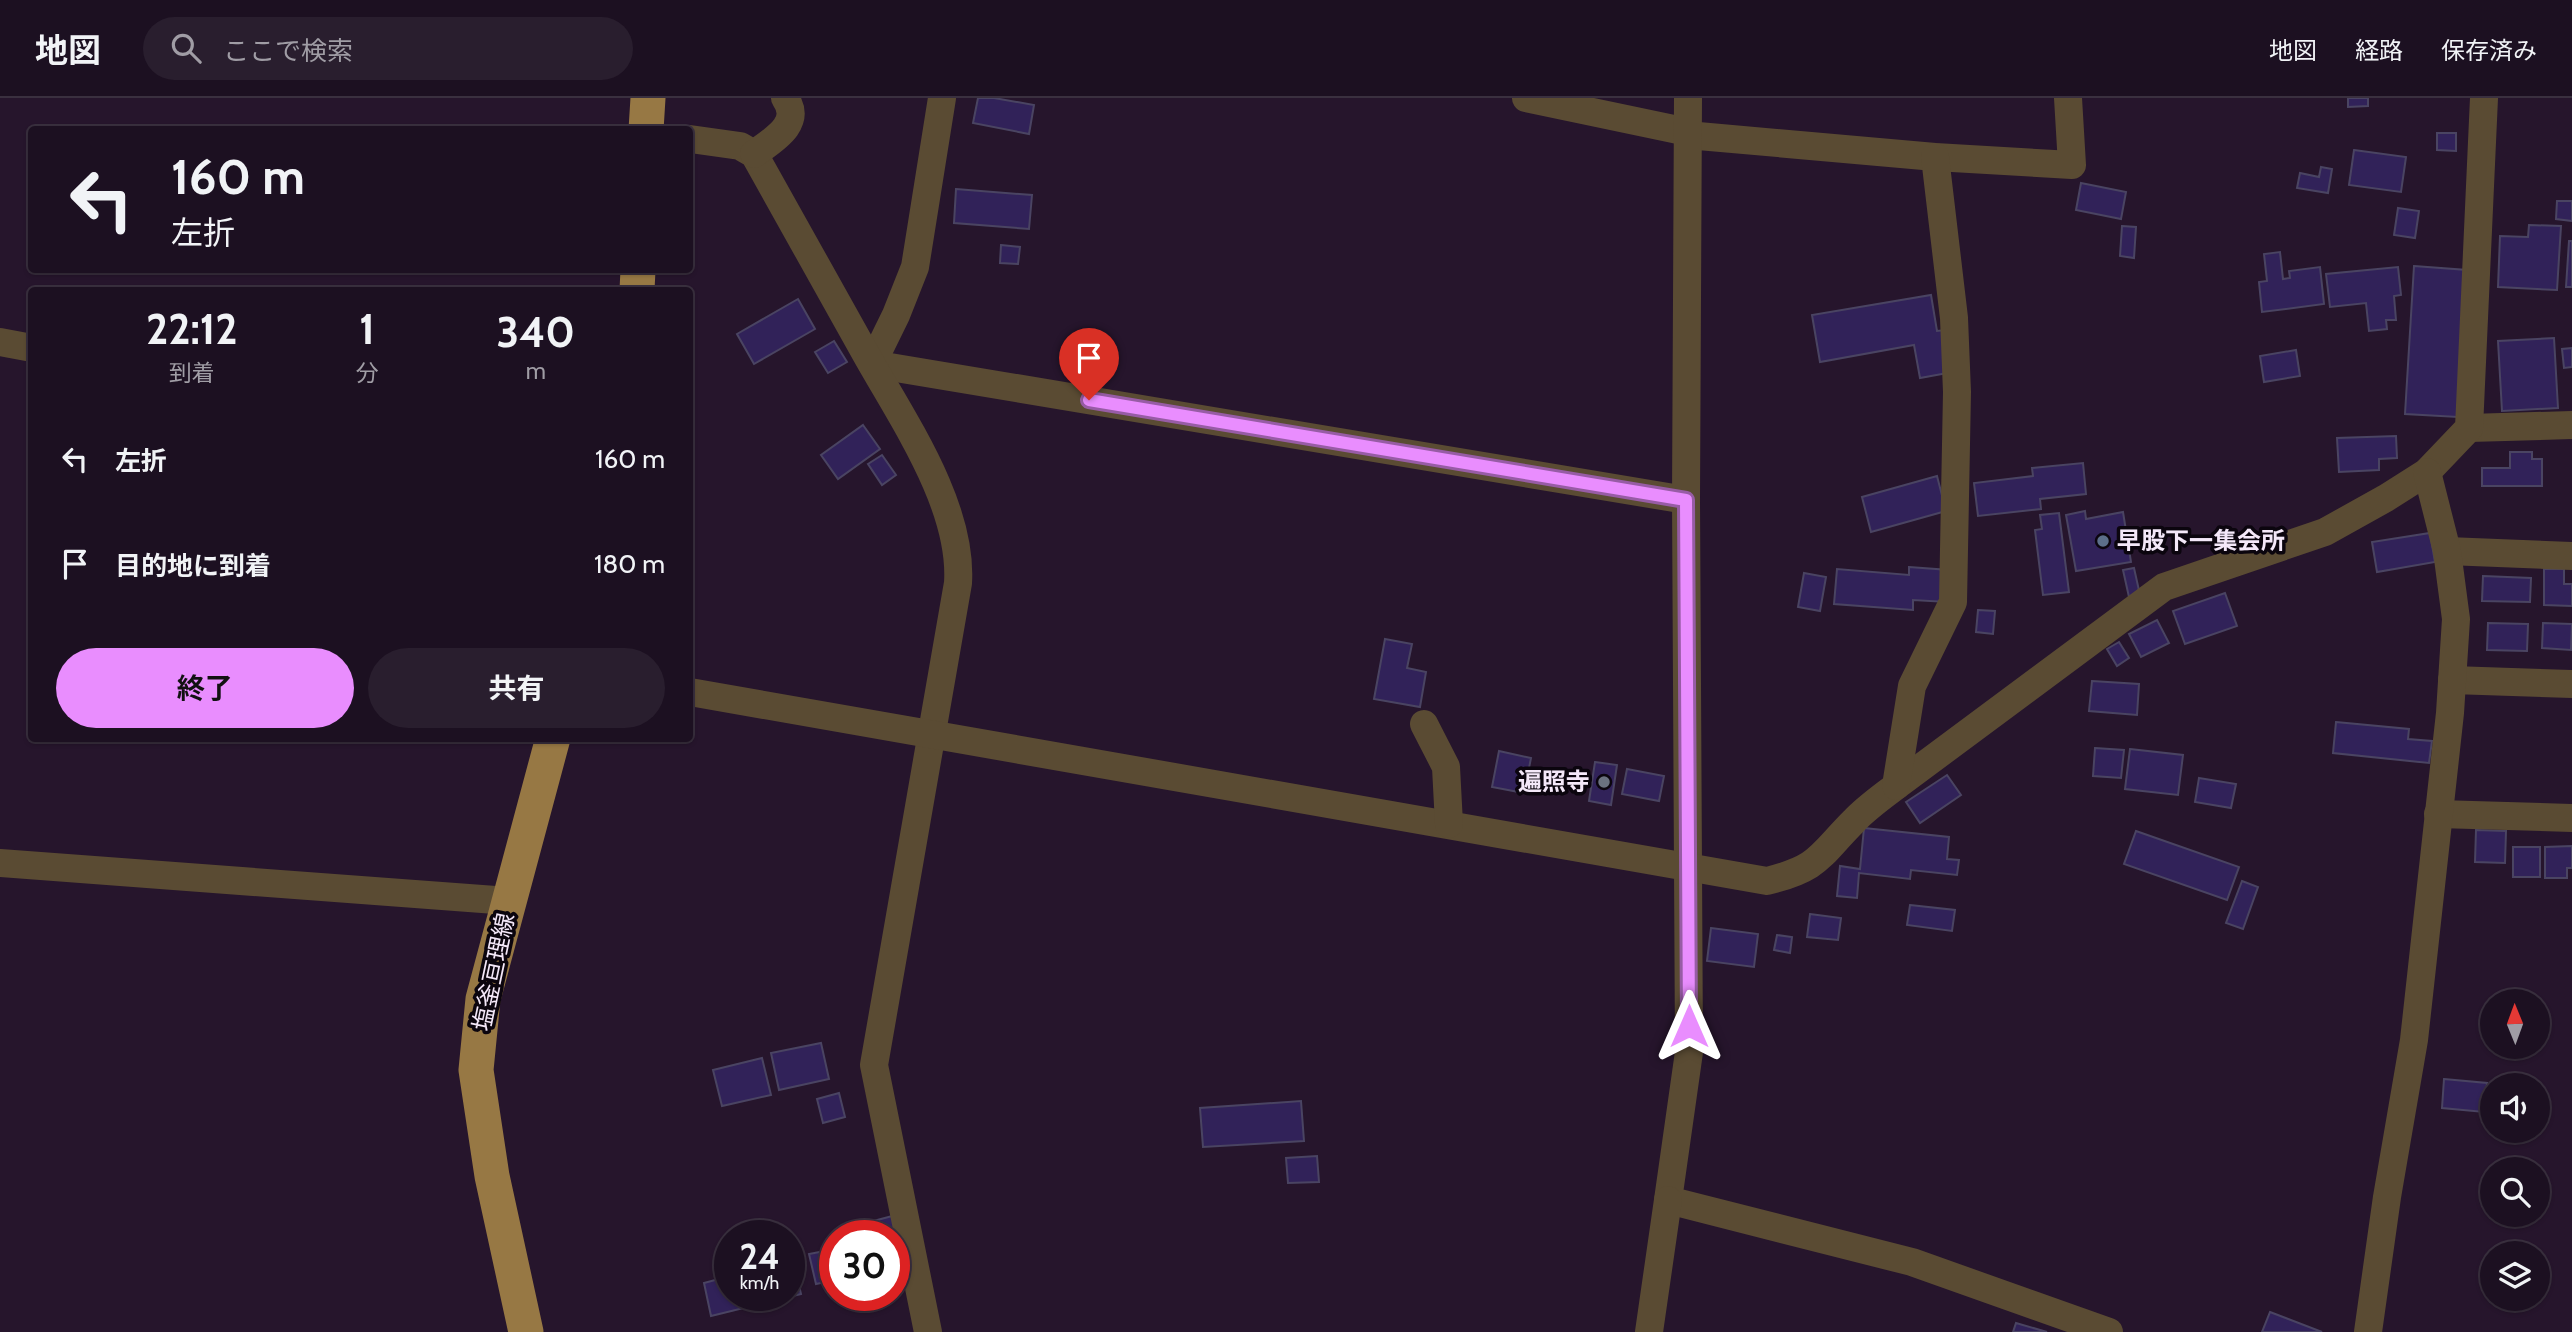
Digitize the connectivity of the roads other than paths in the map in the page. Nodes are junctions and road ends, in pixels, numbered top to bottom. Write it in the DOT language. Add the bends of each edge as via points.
graph roads {
  1 [pos="648,98"];
  2 [pos="785,98"];
  3 [pos="942,98"];
  4 [pos="1526,98"];
  5 [pos="1688,98"];
  6 [pos="2068,98"];
  7 [pos="2484,98"];
  8 [pos="646,126"];
  9 [pos="1687,135"];
  10 [pos="693,139"];
  11 [pos="754,154"];
  12 [pos="1935,157"];
  13 [pos="0,342"];
  14 [pos="28,347"];
  15 [pos="872,364"];
  16 [pos="2572,425"];
  17 [pos="2469,428"];
  18 [pos="2427,472"];
  19 [pos="1686,500"];
  20 [pos="2447,551"];
  21 [pos="2572,556"];
  22 [pos="2452,680"];
  23 [pos="2572,684"];
  24 [pos="693,693"];
  25 [pos="1424,724"];
  26 [pos="930,734"];
  27 [pos="552,742"];
  28 [pos="1896,786"];
  29 [pos="2438,814"];
  30 [pos="2572,818"];
  31 [pos="1449,824"];
  32 [pos="0,863"];
  33 [pos="1688,867"];
  34 [pos="509,901"];
  35 [pos="1668,1200"];
  36 [pos="526,1332"];
  37 [pos="928,1332"];
  38 [pos="1649,1332"];
  39 [pos="2109,1332"];
  40 [pos="2368,1332"];
  1 -- 8 [label="main road"];
  2 -- 11 [label="street" via="790,122"];
  3 -- 15 [label="street" via="915,267"];
  4 -- 9 [label="street"];
  5 -- 9 [label="street"];
  6 -- 12 [label="street" via="2072,165"];
  7 -- 17 [label="street"];
  9 -- 12 [label="street"];
  9 -- 19 [label="street"];
  10 -- 11 [label="street" via="740,146"];
  11 -- 15 [label="street"];
  12 -- 28 [label="street" via="1956,355 1954,588 1953,602 1912,686"];
  13 -- 14 [label="street"];
  15 -- 19 [label="street"];
  15 -- 26 [label="street" via="919,446 942,499 960,559"];
  16 -- 17 [label="street"];
  17 -- 18 [label="street"];
  18 -- 20 [label="street"];
  18 -- 28 [label="street" via="2325,531 2164,587"];
  19 -- 33 [label="street"];
  20 -- 21 [label="street"];
  20 -- 22 [label="street" via="2456,619"];
  22 -- 23 [label="street"];
  22 -- 29 [label="street"];
  24 -- 26 [label="street"];
  25 -- 31 [label="street" via="1446,766"];
  26 -- 31 [label="street"];
  26 -- 37 [label="street" via="874,1065"];
  27 -- 34 [label="main road, 塩釜亘理線"];
  28 -- 33 [label="street" via="1855,820 1820,860 1795,874 1767,881"];
  29 -- 30 [label="street"];
  29 -- 40 [label="street" via="2414,1040"];
  31 -- 33 [label="street"];
  32 -- 34 [label="street"];
  33 -- 35 [label="street" via="1689,1052"];
  34 -- 36 [label="main road, 塩釜亘理線" via="483,999 476,1070 492,1176"];
  35 -- 38 [label="street"];
  35 -- 39 [label="street" via="1912,1262"];
}
